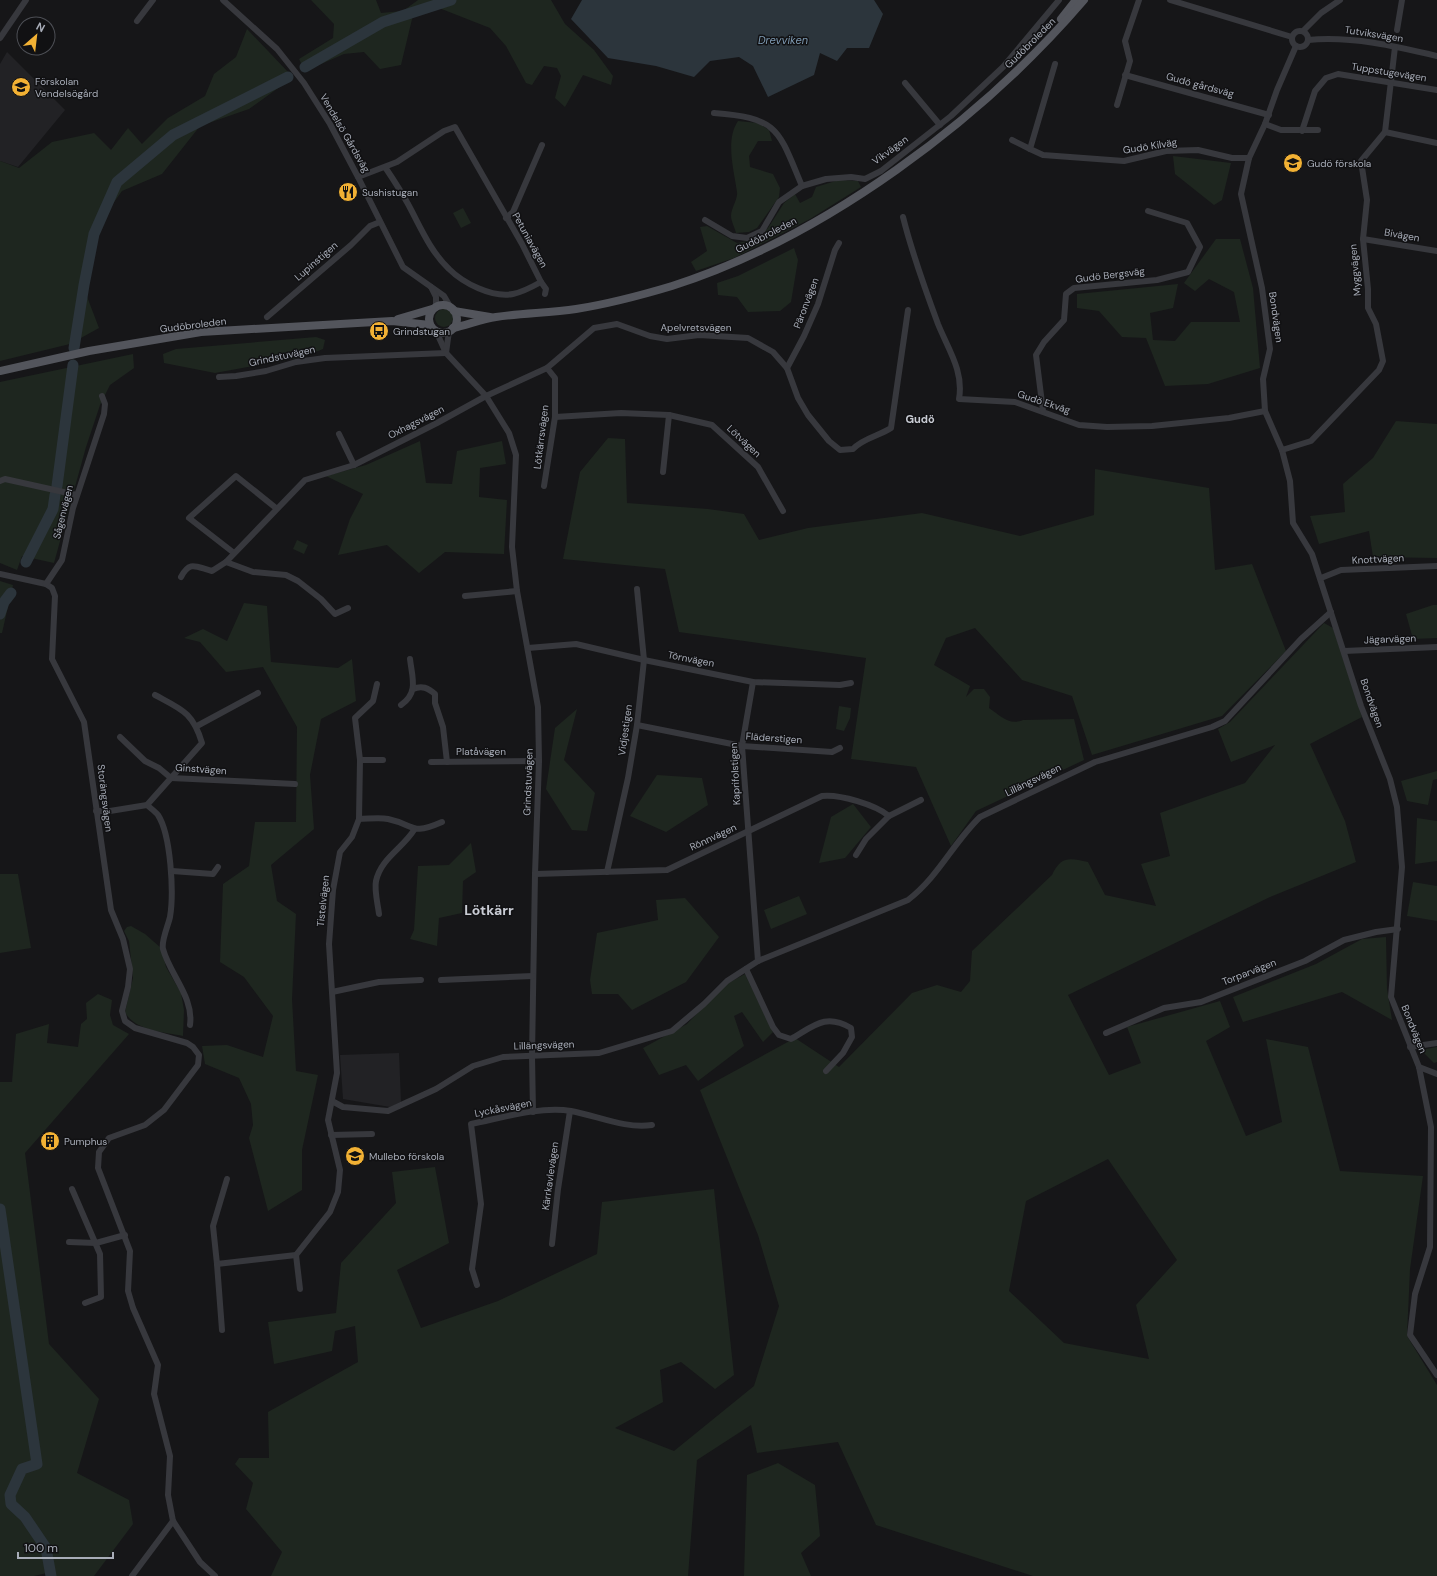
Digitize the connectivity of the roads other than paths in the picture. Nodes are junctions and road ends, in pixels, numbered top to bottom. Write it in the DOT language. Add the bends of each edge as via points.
graph roads {
  1 [pos="26,0"];
  2 [pos="153,0"];
  3 [pos="223,0"];
  4 [pos="1054,0"];
  5 [pos="1059,0"];
  6 [pos="1076,0"];
  7 [pos="1084,0"];
  8 [pos="1139,0"];
  9 [pos="1170,0"];
  10 [pos="1340,0"];
  11 [pos="1402,0"];
  12 [pos="137,21"];
  13 [pos="1398,30"];
  14 [pos="1302,31"];
  15 [pos="0,37"];
  16 [pos="1292,37"];
  17 [pos="1308,40"];
  18 [pos="1296,46"];
  19 [pos="1395,47"];
  20 [pos="1437,56"];
  21 [pos="1055,64"];
  22 [pos="1126,75"];
  23 [pos="1006,81"];
  24 [pos="905,82"];
  25 [pos="1391,82"];
  26 [pos="1437,90"];
  27 [pos="1117,105"];
  28 [pos="714,113"];
  29 [pos="1268,115"];
  30 [pos="1265,124"];
  31 [pos="940,125"];
  32 [pos="1318,130"];
  33 [pos="1302,131"];
  34 [pos="1385,132"];
  35 [pos="1012,140"];
  36 [pos="1437,143"];
  37 [pos="542,145"];
  38 [pos="1030,149"];
  39 [pos="1249,158"];
  40 [pos="385,167"];
  41 [pos="358,177"];
  42 [pos="802,186"];
  43 [pos="1148,211"];
  44 [pos="902,217"];
  45 [pos="506,218"];
  46 [pos="705,220"];
  47 [pos="380,222"];
  48 [pos="1363,239"];
  49 [pos="839,243"];
  50 [pos="1437,251"];
  51 [pos="541,282"];
  52 [pos="431,287"];
  53 [pos="545,294"];
  54 [pos="434,308"];
  55 [pos="453,309"];
  56 [pos="908,310"];
  57 [pos="266,317"];
  58 [pos="495,317"];
  59 [pos="392,321"];
  60 [pos="433,328"];
  61 [pos="451,330"];
  62 [pos="446,352"];
  63 [pos="547,368"];
  64 [pos="787,368"];
  65 [pos="0,370"];
  66 [pos="219,376"];
  67 [pos="102,396"];
  68 [pos="486,396"];
  69 [pos="1044,411"];
  70 [pos="1265,411"];
  71 [pos="669,415"];
  72 [pos="555,417"];
  73 [pos="339,434"];
  74 [pos="1282,450"];
  75 [pos="354,465"];
  76 [pos="663,472"];
  77 [pos="0,481"];
  78 [pos="544,486"];
  79 [pos="77,495"];
  80 [pos="276,508"];
  81 [pos="782,511"];
  82 [pos="234,553"];
  83 [pos="226,562"];
  84 [pos="1437,566"];
  85 [pos="0,574"];
  86 [pos="180,577"];
  87 [pos="1321,578"];
  88 [pos="46,584"];
  89 [pos="637,589"];
  90 [pos="517,591"];
  91 [pos="465,596"];
  92 [pos="348,608"];
  93 [pos="1330,612"];
  94 [pos="528,648"];
  95 [pos="1437,648"];
  96 [pos="1344,650"];
  97 [pos="410,659"];
  98 [pos="644,660"];
  99 [pos="753,682"];
  100 [pos="851,683"];
  101 [pos="377,684"];
  102 [pos="413,689"];
  103 [pos="258,693"];
  104 [pos="155,695"];
  105 [pos="401,705"];
  106 [pos="197,726"];
  107 [pos="637,726"];
  108 [pos="120,738"];
  109 [pos="742,746"];
  110 [pos="840,748"];
  111 [pos="360,760"];
  112 [pos="383,760"];
  113 [pos="539,761"];
  114 [pos="431,762"];
  115 [pos="447,762"];
  116 [pos="171,778"];
  117 [pos="294,784"];
  118 [pos="922,800"];
  119 [pos="147,805"];
  120 [pos="96,811"];
  121 [pos="889,816"];
  122 [pos="359,819"];
  123 [pos="442,822"];
  124 [pos="414,830"];
  125 [pos="749,832"];
  126 [pos="856,855"];
  127 [pos="218,867"];
  128 [pos="172,871"];
  129 [pos="607,872"];
  130 [pos="535,874"];
  131 [pos="379,914"];
  132 [pos="1398,929"];
  133 [pos="758,962"];
  134 [pos="746,969"];
  135 [pos="533,976"];
  136 [pos="421,980"];
  137 [pos="441,980"];
  138 [pos="332,992"];
  139 [pos="190,1026"];
  140 [pos="1106,1033"];
  141 [pos="1437,1043"];
  142 [pos="1410,1047"];
  143 [pos="532,1056"];
  144 [pos="1419,1067"];
  145 [pos="826,1071"];
  146 [pos="1437,1074"];
  147 [pos="332,1101"];
  148 [pos="570,1111"];
  149 [pos="533,1112"];
  150 [pos="652,1125"];
  151 [pos="372,1134"];
  152 [pos="331,1135"];
  153 [pos="228,1179"];
  154 [pos="72,1189"];
  155 [pos="125,1235"];
  156 [pos="69,1242"];
  157 [pos="96,1243"];
  158 [pos="552,1244"];
  159 [pos="296,1255"];
  160 [pos="217,1264"];
  161 [pos="477,1285"];
  162 [pos="300,1289"];
  163 [pos="85,1303"];
  164 [pos="222,1330"];
  165 [pos="1437,1375"];
  166 [pos="173,1522"];
  167 [pos="132,1576"];
  168 [pos="215,1576"];
  1 -- 15 [label="street"];
  2 -- 12 [label="street"];
  3 -- 41 [label="street, Vendelsö Gårdsväg" via="277,49 304,83 330,124"];
  4 -- 5 [label="street"];
  5 -- 31 [label="street, Vikvägen" via="1003,67"];
  6 -- 23 [label="main road, Gudöbroleden"];
  7 -- 23 [label="main road, Gudöbroleden" via="1055,33"];
  8 -- 22 [label="street" via="1125,41 1130,60"];
  9 -- 16 [label="street"];
  10 -- 14 [label="street"];
  11 -- 13 [label="street"];
  14 -- 16 [label="street" via="1295,32"];
  14 -- 17 [label="street" via="1307,34"];
  16 -- 18 [label="street"];
  17 -- 18 [label="street" via="1305,46"];
  17 -- 19 [label="street, Tutviksvägen" via="1344,39"];
  18 -- 29 [label="street, Bondvägen"];
  19 -- 20 [label="street, Tutviksvägen"];
  19 -- 25 [label="street"];
  21 -- 38 [label="street"];
  22 -- 27 [label="street"];
  22 -- 29 [label="street, Gudö gårdsväg"];
  23 -- 58 [label="main road, Gudöbroleden" via="952,127 858,196 787,236 726,266 672,286 600,304 577,309"];
  24 -- 31 [label="street"];
  25 -- 26 [label="street, Tuppstugevägen"];
  25 -- 33 [label="street, Tuppstugevägen" via="1338,74 1326,78 1315,91"];
  25 -- 34 [label="street"];
  28 -- 42 [label="street" via="748,116 766,122 778,133"];
  29 -- 30 [label="street, Bondvägen"];
  30 -- 33 [label="street" via="1281,130"];
  30 -- 39 [label="street, Bondvägen"];
  31 -- 42 [label="street, Vikvägen" via="881,171 865,179 826,179"];
  32 -- 33 [label="street"];
  34 -- 36 [label="street"];
  34 -- 48 [label="street, Myggvägen" via="1361,160 1367,200"];
  35 -- 38 [label="street, Gudö Kilväg"];
  37 -- 45 [label="street" via="513,212"];
  38 -- 39 [label="street, Gudö Kilväg" via="1043,155 1124,161 1166,151 1198,150 1232,158"];
  39 -- 70 [label="street, Bondvägen" via="1241,194 1262,288 1270,349 1263,379"];
  40 -- 41 [label="street, Petuniavägen"];
  40 -- 45 [label="street, Petuniavägen" via="455,127"];
  40 -- 51 [label="street, Petuniavägen" via="432,247 454,273 485,291 504,294 521,292"];
  41 -- 47 [label="street, Vendelsö Gårdsväg"];
  42 -- 46 [label="street, Vikvägen" via="779,202 762,231 747,238 732,236"];
  43 -- 69 [label="street, Gudö Bergsväg" via="1187,222 1200,248 1188,272 1157,280 1074,288 1066,294 1064,320 1036,355"];
  44 -- 69 [label="street, Gudö Ekväg" via="909,244 939,326 952,351 961,388 959,399 1015,402"];
  45 -- 51 [label="street, Petuniavägen"];
  47 -- 52 [label="street, Vendelsö Gårdsväg" via="403,267"];
  47 -- 57 [label="street, Lupinstigen" via="370,226"];
  48 -- 50 [label="street, Bivägen"];
  48 -- 74 [label="street, Myggvägen" via="1368,308 1376,324 1383,361 1379,370 1311,441"];
  49 -- 64 [label="street, Päronvägen" via="818,304"];
  51 -- 53 [label="street" via="546,289"];
  52 -- 54 [label="street" via="436,297"];
  52 -- 55 [label="street, Vendelsö Gårdsväg" via="444,296"];
  54 -- 55 [label="main road" via="446,305"];
  54 -- 59 [label="main road, Gudöbroleden"];
  54 -- 60 [label="main road" via="429,319"];
  55 -- 58 [label="main road, Gudöbroleden" via="463,314"];
  55 -- 61 [label="main road" via="457,320"];
  56 -- 64 [label="street, Apelvretsvägen" via="891,428 858,443 853,449 840,450 829,441 798,398"];
  58 -- 61 [label="main road, Gudöbroleden"];
  59 -- 60 [label="main road, Gudöbroleden"];
  59 -- 65 [label="main road, Gudöbroleden" via="201,332 89,351"];
  60 -- 61 [label="main road" via="445,333"];
  60 -- 62 [label="street, Grindstuvägen"];
  61 -- 62 [label="street"];
  62 -- 66 [label="street, Grindstuvägen" via="324,358 296,362 266,371"];
  62 -- 68 [label="street, Grindstuvägen"];
  63 -- 64 [label="street, Apelvretsvägen" via="594,328 617,324 666,339 699,335 748,338 773,352"];
  63 -- 68 [label="street, Apelvretsvägen"];
  63 -- 72 [label="street, Lötkärrsvägen" via="555,378"];
  67 -- 79 [label="street, Sågenvägen" via="105,404 104,414"];
  68 -- 75 [label="street, Oxhagsvägen" via="437,424"];
  68 -- 90 [label="street, Grindstuvägen" via="509,433 516,455 512,547"];
  69 -- 70 [label="street, Gudö Ekväg" via="1079,425 1107,427 1152,426 1229,418"];
  70 -- 74 [label="street, Bondvägen"];
  71 -- 72 [label="street, Lötvägen" via="622,413"];
  71 -- 76 [label="street"];
  71 -- 81 [label="street, Lötvägen" via="712,425 758,467"];
  72 -- 78 [label="street, Lötkärrsvägen"];
  73 -- 75 [label="street"];
  74 -- 87 [label="street, Bondvägen" via="1290,481 1293,523 1312,554"];
  75 -- 80 [label="street, Oxhagsvägen" via="306,480"];
  77 -- 79 [label="street" via="5,479"];
  79 -- 88 [label="street, Sågenvägen" via="62,560"];
  80 -- 82 [label="street, Oxhagsvägen"];
  80 -- 82 [label="street" via="236,476 189,518"];
  82 -- 83 [label="street, Oxhagsvägen"];
  83 -- 86 [label="street, Oxhagsvägen" via="212,571 192,566 186,568"];
  83 -- 92 [label="street" via="252,572 286,575 321,599 335,614"];
  84 -- 87 [label="street, Knottvägen" via="1341,570"];
  85 -- 88 [label="street"];
  87 -- 93 [label="street, Bondvägen"];
  88 -- 120 [label="street, Storängsvägen" via="52,588 55,596 52,659 84,722"];
  89 -- 98 [label="street, Vidjestigen"];
  90 -- 91 [label="street"];
  90 -- 94 [label="street, Grindstuvägen"];
  93 -- 96 [label="street, Bondvägen"];
  93 -- 133 [label="street, Lillängsvägen" via="1301,639 1225,721 1095,762 980,817 969,827 924,888 908,900"];
  94 -- 98 [label="street, Törnvägen" via="576,644"];
  94 -- 113 [label="street, Grindstuvägen" via="538,707"];
  95 -- 96 [label="street, Jägarvägen"];
  96 -- 132 [label="street, Bondvägen" via="1361,706 1390,779 1397,807 1402,867"];
  97 -- 102 [label="street"];
  98 -- 99 [label="street, Törnvägen"];
  98 -- 107 [label="street, Vidjestigen"];
  99 -- 100 [label="street, Törnvägen" via="840,685"];
  99 -- 109 [label="street, Kaprifolstigen"];
  101 -- 111 [label="street, Tistelvägen" via="373,701 355,718"];
  102 -- 105 [label="street" via="410,699"];
  102 -- 115 [label="street, Platåvägen" via="425,687 435,694 435,703 443,727"];
  103 -- 106 [label="street"];
  104 -- 106 [label="street" via="184,710"];
  106 -- 116 [label="street" via="202,743"];
  107 -- 109 [label="street, Fläderstigen"];
  107 -- 129 [label="street, Vidjestigen"];
  108 -- 116 [label="street, Ginstvägen" via="145,761"];
  109 -- 110 [label="street, Fläderstigen" via="832,752"];
  109 -- 125 [label="street, Kaprifolstigen"];
  111 -- 112 [label="street"];
  111 -- 122 [label="street, Tistelvägen"];
  113 -- 115 [label="street, Platåvägen"];
  113 -- 130 [label="street, Grindstuvägen"];
  114 -- 115 [label="street, Platåvägen"];
  116 -- 117 [label="street, Ginstvägen"];
  116 -- 119 [label="street"];
  118 -- 121 [label="street"];
  119 -- 120 [label="street"];
  119 -- 128 [label="street" via="158,816 164,831"];
  120 -- 155 [label="street, Storängsvägen" via="111,910 123,939 130,968 122,1012 125,1021 135,1028 187,1043 200,1055 198,1065 164,1110 145,1125 109,1138 99,1152 98,1168"];
  121 -- 125 [label="street, Rönnvägen" via="882,809 830,795 822,796"];
  121 -- 126 [label="street" via="866,839"];
  122 -- 124 [label="street" via="387,819"];
  122 -- 138 [label="street, Tistelvägen" via="352,837 340,852 333,890 329,944"];
  123 -- 124 [label="street"];
  124 -- 131 [label="street" via="380,870 375,882"];
  125 -- 129 [label="street, Rönnvägen" via="667,870"];
  125 -- 133 [label="street, Kaprifolstigen"];
  127 -- 128 [label="street" via="213,874"];
  128 -- 139 [label="street" via="171,904 162,948 184,992 191,1018"];
  129 -- 130 [label="street, Rönnvägen"];
  130 -- 135 [label="street, Grindstuvägen"];
  132 -- 140 [label="street, Torparvägen" via="1344,940 1298,964 1201,1002 1164,1008"];
  132 -- 142 [label="street, Bondvägen" via="1391,997"];
  133 -- 134 [label="street, Lillängsvägen"];
  134 -- 143 [label="street, Lillängsvägen" via="727,980 672,1031 599,1053"];
  134 -- 145 [label="street" via="779,1035 791,1039 817,1022 838,1021 850,1028 852,1037 843,1053"];
  135 -- 137 [label="street"];
  135 -- 143 [label="street, Grindstuvägen"];
  136 -- 138 [label="street" via="380,982"];
  138 -- 147 [label="street, Tistelvägen" via="337,1074"];
  141 -- 142 [label="street"];
  142 -- 144 [label="street, Bondvägen"];
  143 -- 147 [label="street, Lillängsvägen" via="503,1057 473,1066 436,1089 388,1111 343,1107"];
  143 -- 149 [label="street, Grindstuvägen"];
  144 -- 146 [label="street"];
  144 -- 165 [label="street, Bondvägen" via="1431,1127 1430,1247 1415,1294 1410,1335"];
  147 -- 152 [label="street, Tistelvägen" via="328,1120"];
  148 -- 149 [label="street, Lyckåsvägen"];
  148 -- 150 [label="street, Lyckåsvägen" via="638,1127"];
  148 -- 158 [label="street, Kärrkavlevägen"];
  149 -- 161 [label="street, Lyckåsvägen" via="471,1124 481,1204 472,1269"];
  151 -- 152 [label="street"];
  152 -- 159 [label="street, Tistelvägen" via="340,1170 338,1192 330,1212"];
  153 -- 160 [label="street" via="213,1226"];
  154 -- 157 [label="street"];
  155 -- 157 [label="street"];
  155 -- 166 [label="street" via="130,1251 128,1291 158,1364 154,1394 170,1456 168,1495"];
  156 -- 157 [label="street"];
  157 -- 163 [label="street" via="100,1254 101,1297"];
  159 -- 160 [label="street"];
  159 -- 162 [label="street"];
  160 -- 164 [label="street"];
  166 -- 167 [label="street"];
  166 -- 168 [label="street" via="200,1562"];
}
